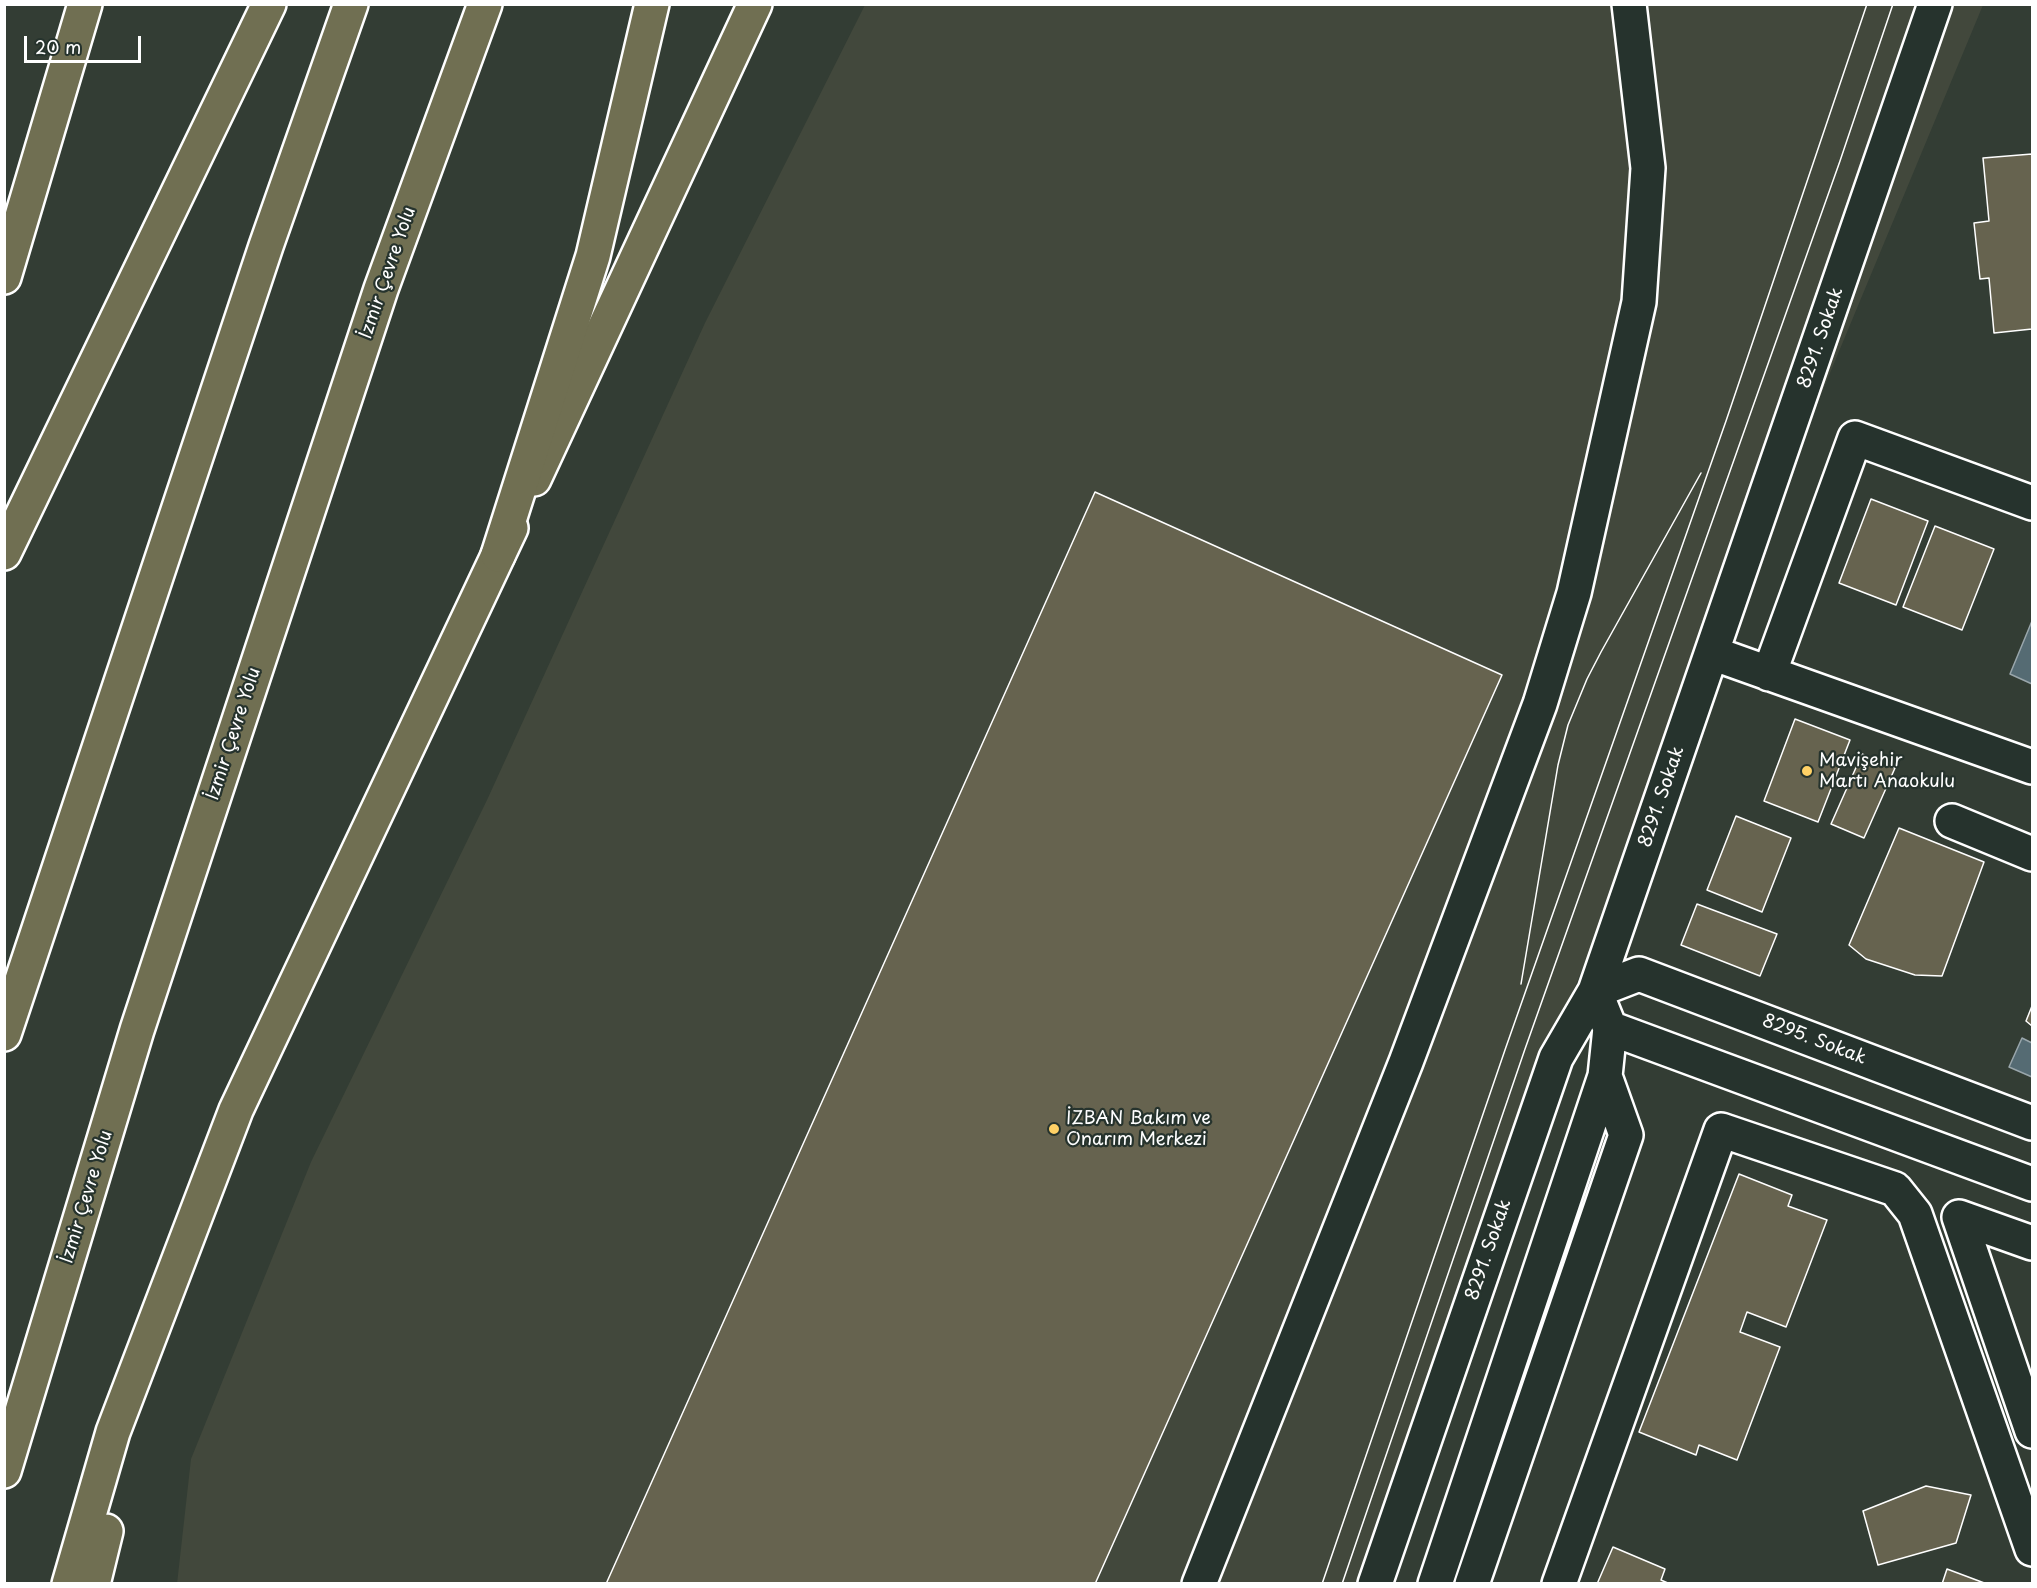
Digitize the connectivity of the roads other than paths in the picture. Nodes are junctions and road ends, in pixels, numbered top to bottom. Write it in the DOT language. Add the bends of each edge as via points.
graph roads {
  1 [pos="85,4"];
  2 [pos="269,4"];
  3 [pos="351,4"];
  4 [pos="485,4"];
  5 [pos="652,4"];
  6 [pos="755,4"];
  7 [pos="1629,4"];
  8 [pos="1935,4"];
  9 [pos="4,277"];
  10 [pos="2032,502"];
  11 [pos="4,553"];
  12 [pos="498,555"];
  13 [pos="1712,653"];
  14 [pos="1769,674"];
  15 [pos="2032,767"];
  16 [pos="1952,821"];
  17 [pos="2032,854"];
  18 [pos="1595,991"];
  19 [pos="1610,1028"];
  20 [pos="4,1034"];
  21 [pos="1605,1076"];
  22 [pos="2032,1123"];
  23 [pos="2032,1184"];
  24 [pos="2032,1243"];
  25 [pos="162,1301"];
  26 [pos="2032,1431"];
  27 [pos="4,1471"];
  28 [pos="2032,1549"];
  29 [pos="69,1584"];
  30 [pos="93,1584"];
  31 [pos="1199,1584"];
  32 [pos="1375,1584"];
  33 [pos="1435,1584"];
  34 [pos="1472,1584"];
  35 [pos="1559,1584"];
  1 -- 9 [label="main road"];
  2 -- 11 [label="main road"];
  3 -- 20 [label="main road" via="266,246"];
  4 -- 27 [label="main road, İzmir Çevre Yolu" via="381,289 137,1030"];
  5 -- 12 [label="main road" via="593,256"];
  6 -- 12 [label="main road"];
  7 -- 31 [label="street" via="1648,168 1639,302 1574,593 1540,704 1406,1062"];
  8 -- 13 [label="street, 8291. Sokak"];
  10 -- 14 [label="street" via="1856,438"];
  12 -- 25 [label="main road" via="237,1110"];
  13 -- 14 [label="street"];
  13 -- 18 [label="street, 8291. Sokak"];
  14 -- 15 [label="street"];
  16 -- 17 [label="street"];
  18 -- 19 [label="street"];
  18 -- 22 [label="street, 8295. Sokak" via="1639,974"];
  18 -- 32 [label="street, 8291. Sokak" via="1556,1058"];
  19 -- 21 [label="street"];
  19 -- 23 [label="street"];
  21 -- 33 [label="street"];
  21 -- 34 [label="street" via="1626,1135"];
  24 -- 26 [label="street" via="1959,1217"];
  25 -- 29 [label="main road" via="113,1432"];
  25 -- 30 [label="main road"];
  28 -- 35 [label="street" via="1915,1214 1895,1189 1721,1130"];
}
